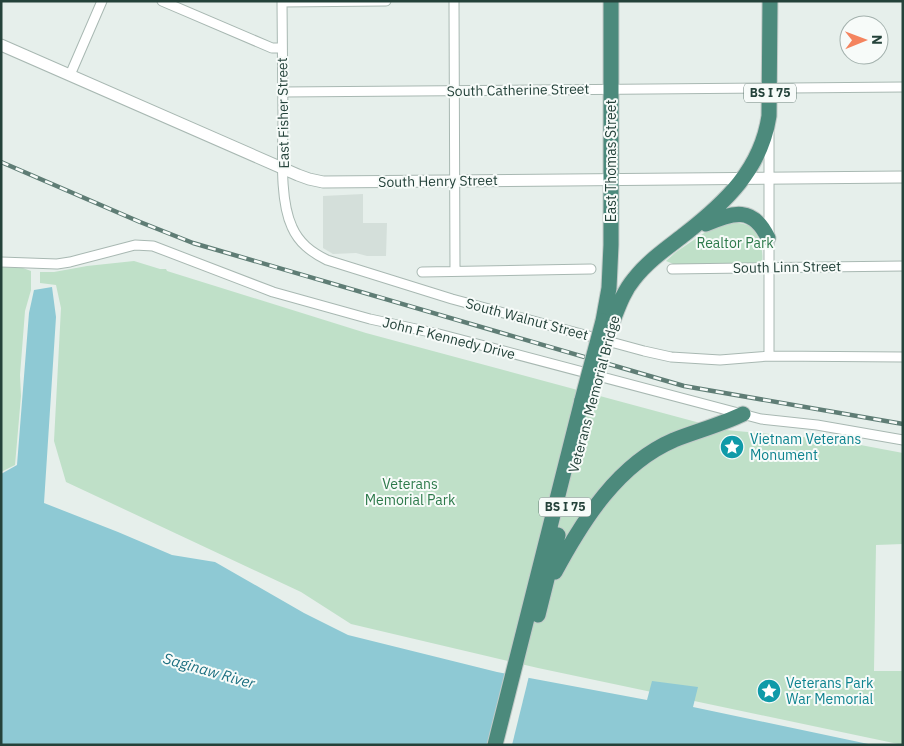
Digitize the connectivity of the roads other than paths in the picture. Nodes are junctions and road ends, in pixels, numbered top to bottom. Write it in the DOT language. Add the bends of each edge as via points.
graph roads {
  1 [pos="102,1"];
  2 [pos="162,1"];
  3 [pos="386,1"];
  4 [pos="454,1"];
  5 [pos="611,1"];
  6 [pos="770,1"];
  7 [pos="282,2"];
  8 [pos="1,45"];
  9 [pos="282,48"];
  10 [pos="70,75"];
  11 [pos="903,87"];
  12 [pos="770,88"];
  13 [pos="611,89"];
  14 [pos="454,91"];
  15 [pos="283,92"];
  16 [pos="769,116"];
  17 [pos="283,167"];
  18 [pos="903,177"];
  19 [pos="770,178"];
  20 [pos="743,179"];
  21 [pos="611,180"];
  22 [pos="454,181"];
  23 [pos="291,224"];
  24 [pos="686,233"];
  25 [pos="768,238"];
  26 [pos="1,262"];
  27 [pos="903,266"];
  28 [pos="769,267"];
  29 [pos="590,269"];
  30 [pos="672,269"];
  31 [pos="455,271"];
  32 [pos="422,272"];
  33 [pos="608,322"];
  34 [pos="769,356"];
  35 [pos="903,357"];
  36 [pos="586,401"];
  37 [pos="742,414"];
  38 [pos="903,440"];
  39 [pos="545,590"];
  40 [pos="534,610"];
  41 [pos="495,745"];
  42 [pos="505,745"];
  1 -- 10 [label="street"];
  2 -- 9 [label="street" via="272,48"];
  3 -- 7 [label="street"];
  4 -- 14 [label="street"];
  5 -- 13 [label="highway, East Thomas Street / BS I 75"];
  6 -- 12 [label="highway, BS I 75"];
  7 -- 9 [label="street, East Fisher Street"];
  8 -- 10 [label="street, South Henry Street"];
  9 -- 15 [label="street, East Fisher Street"];
  10 -- 17 [label="street, South Henry Street"];
  11 -- 12 [label="street, South Catherine Street"];
  12 -- 13 [label="street, South Catherine Street"];
  12 -- 16 [label="highway, BS I 75"];
  13 -- 14 [label="street, South Catherine Street"];
  13 -- 21 [label="highway, East Thomas Street / BS I 75"];
  14 -- 15 [label="street, South Catherine Street"];
  14 -- 22 [label="street"];
  15 -- 17 [label="street, East Fisher Street"];
  16 -- 19 [label="street"];
  16 -- 20 [label="highway, BS I 75" via="767,130"];
  17 -- 22 [label="street, South Henry Street" via="323,182"];
  17 -- 23 [label="street, East Fisher Street"];
  18 -- 19 [label="street, South Henry Street"];
  19 -- 20 [label="street, South Henry Street"];
  19 -- 25 [label="street"];
  20 -- 21 [label="street, South Henry Street"];
  20 -- 24 [label="highway, Veterans Memorial Bridge / BS I 75" via="728,198"];
  21 -- 22 [label="street, South Henry Street"];
  21 -- 33 [label="highway, East Thomas Street / BS I 75"];
  22 -- 31 [label="street"];
  23 -- 34 [label="street, South Walnut Street" via="303,244 327,260 452,299 670,356 720,360"];
  24 -- 25 [label="highway" via="735,214 756,220"];
  24 -- 33 [label="highway, Veterans Memorial Bridge / BS I 75" via="634,279"];
  25 -- 28 [label="street"];
  26 -- 37 [label="street, John F Kennedy Drive" via="57,264 135,245 153,246 273,292"];
  27 -- 28 [label="street, South Linn Street"];
  28 -- 30 [label="street, South Linn Street"];
  28 -- 34 [label="street"];
  29 -- 31 [label="street"];
  31 -- 32 [label="street"];
  33 -- 36 [label="highway, Veterans Memorial Bridge / BS I 75, bridge"];
  34 -- 35 [label="street, South Walnut Street"];
  36 -- 39 [label="highway, Veterans Memorial Bridge / BS I 75"];
  36 -- 40 [label="highway, Veterans Memorial Bridge / BS I 75"];
  37 -- 38 [label="street, John F Kennedy Drive"];
  37 -- 39 [label="highway" via="673,440 618,479 577,534"];
  39 -- 40 [label="highway, Veterans Memorial Bridge / BS I 75"];
  40 -- 41 [label="highway, Veterans Memorial Bridge / BS I 75"];
  40 -- 42 [label="highway, Veterans Memorial Bridge / BS I 75"];
}
